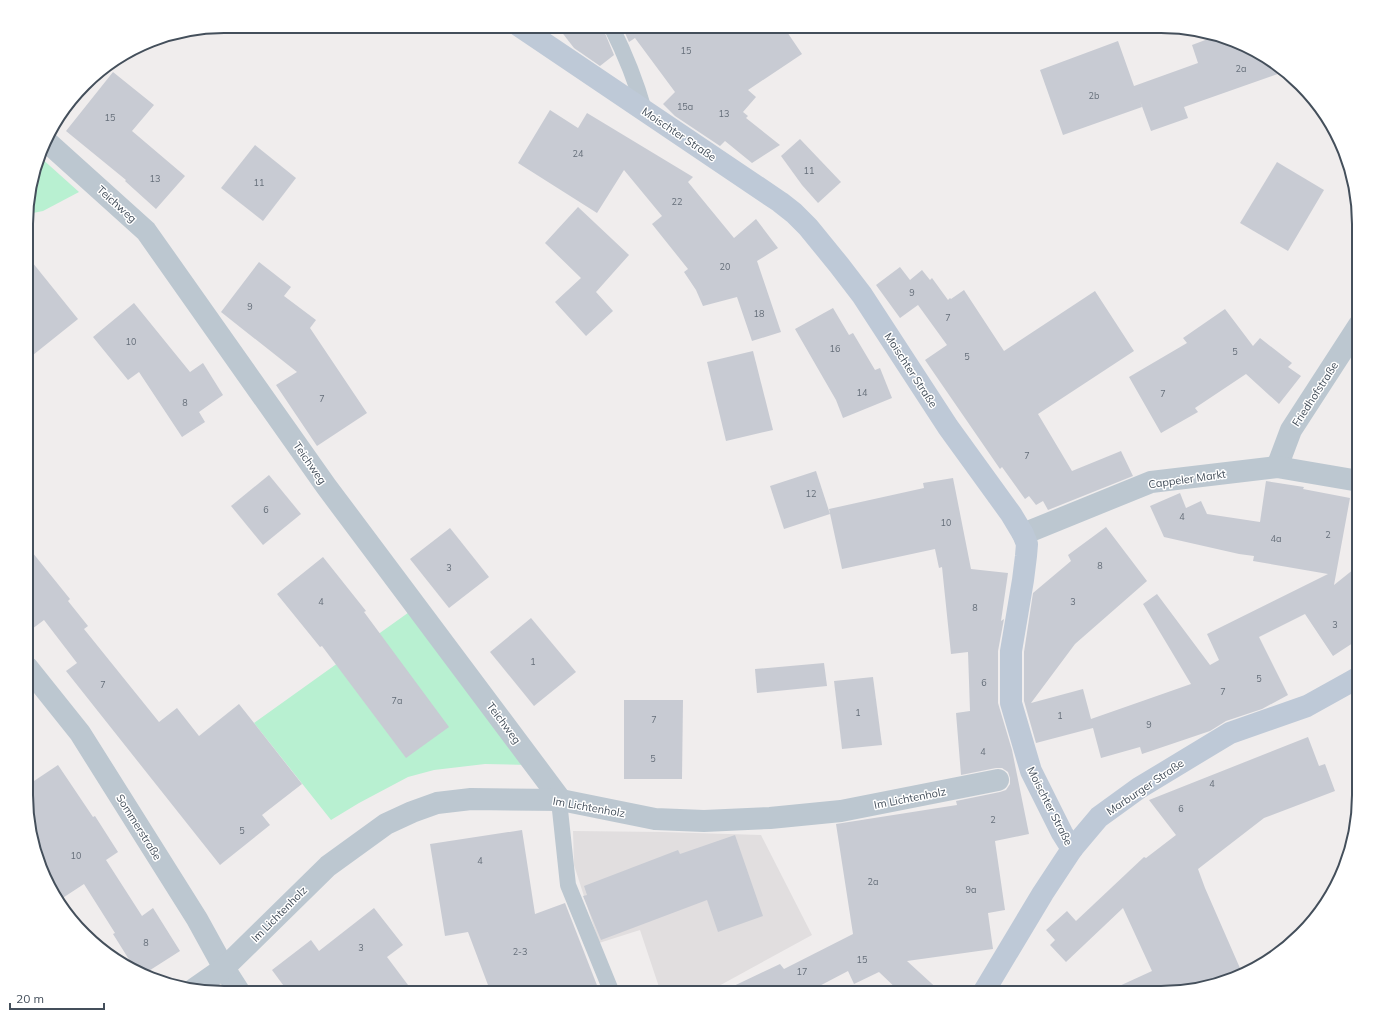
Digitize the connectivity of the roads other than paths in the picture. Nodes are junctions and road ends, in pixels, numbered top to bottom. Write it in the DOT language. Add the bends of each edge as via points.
graph roads {
  1 [pos="529,33"];
  2 [pos="615,33"];
  3 [pos="644,110"];
  4 [pos="51,145"];
  5 [pos="1352,336"];
  6 [pos="1277,467"];
  7 [pos="1352,480"];
  8 [pos="1023,534"];
  9 [pos="33,674"];
  10 [pos="1352,681"];
  11 [pos="998,780"];
  12 [pos="561,800"];
  13 [pos="1072,849"];
  14 [pos="224,968"];
  15 [pos="201,984"];
  16 [pos="236,986"];
  17 [pos="609,986"];
  18 [pos="987,986"];
  1 -- 3 [label="street, Moischter Straße"];
  2 -- 3 [label="lane" via="637,84"];
  3 -- 8 [label="street, Moischter Straße" via="780,202 808,227 862,295 948,427"];
  4 -- 12 [label="street, Teichweg" via="146,231 326,486"];
  5 -- 6 [label="street, Friedhofstraße" via="1291,430"];
  6 -- 7 [label="street, Cappeler Markt"];
  6 -- 8 [label="street, Cappeler Markt" via="1151,482"];
  8 -- 13 [label="street, Moischter Straße" via="1027,544 1011,651 1011,703 1031,770"];
  9 -- 14 [label="street, Sommerstraße" via="80,733 197,919"];
  10 -- 13 [label="street, Marburger Straße" via="1307,706 1230,733 1167,770 1099,817"];
  11 -- 12 [label="street, Im Lichtenholz" via="841,811 770,818 704,821 655,819"];
  12 -- 14 [label="street, Im Lichtenholz" via="471,799 437,803 386,824 328,866"];
  12 -- 17 [label="lane" via="568,885"];
  13 -- 18 [label="street, Marburger Straße"];
  14 -- 15 [label="street, Im Lichtenholz"];
  14 -- 16 [label="street, Sommerstraße"];
}
